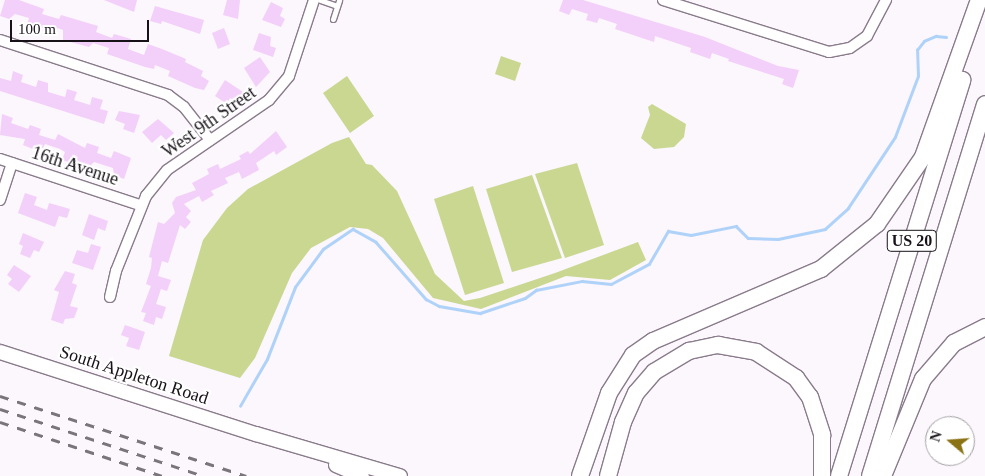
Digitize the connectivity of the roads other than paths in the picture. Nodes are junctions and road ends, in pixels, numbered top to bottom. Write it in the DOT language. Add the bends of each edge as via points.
graph roads {
  1 [pos="314,0"];
  2 [pos="320,0"];
  3 [pos="663,0"];
  4 [pos="886,0"];
  5 [pos="979,0"];
  6 [pos="338,3"];
  7 [pos="985,6"];
  8 [pos="333,19"];
  9 [pos="0,40"];
  10 [pos="985,104"];
  11 [pos="210,140"];
  12 [pos="0,159"];
  13 [pos="12,163"];
  14 [pos="0,200"];
  15 [pos="140,205"];
  16 [pos="110,297"];
  17 [pos="985,326"];
  18 [pos="0,352"];
  19 [pos="256,434"];
  20 [pos="362,476"];
  21 [pos="400,476"];
  22 [pos="580,476"];
  23 [pos="608,476"];
  24 [pos="822,476"];
  25 [pos="839,476"];
  26 [pos="870,476"];
  27 [pos="883,476"];
  1 -- 11 [label="street, West 9th Street" via="289,76 270,100"];
  2 -- 6 [label="lane"];
  3 -- 4 [label="street" via="829,52 850,48 867,36"];
  5 -- 22 [label="main road" via="923,156 877,224 821,269 653,341 633,355 609,393"];
  6 -- 8 [label="lane"];
  7 -- 25 [label="main road, US 20"];
  9 -- 11 [label="street" via="168,95 184,107"];
  10 -- 26 [label="main road, US 20"];
  11 -- 15 [label="street, West 9th Street" via="167,170"];
  12 -- 13 [label="street, 16th Avenue"];
  13 -- 14 [label="street"];
  13 -- 15 [label="street, 16th Avenue"];
  15 -- 16 [label="street, West 9th Street"];
  17 -- 27 [label="main road" via="954,343 923,379"];
  18 -- 19 [label="main road, South Appleton Road"];
  19 -- 20 [label="main road, South Appleton Road"];
  19 -- 21 [label="main road, South Appleton Road"];
  23 -- 24 [label="main road" via="623,422 636,393 654,372 689,351 718,345 756,352 796,378 810,397 822,435"];
}
